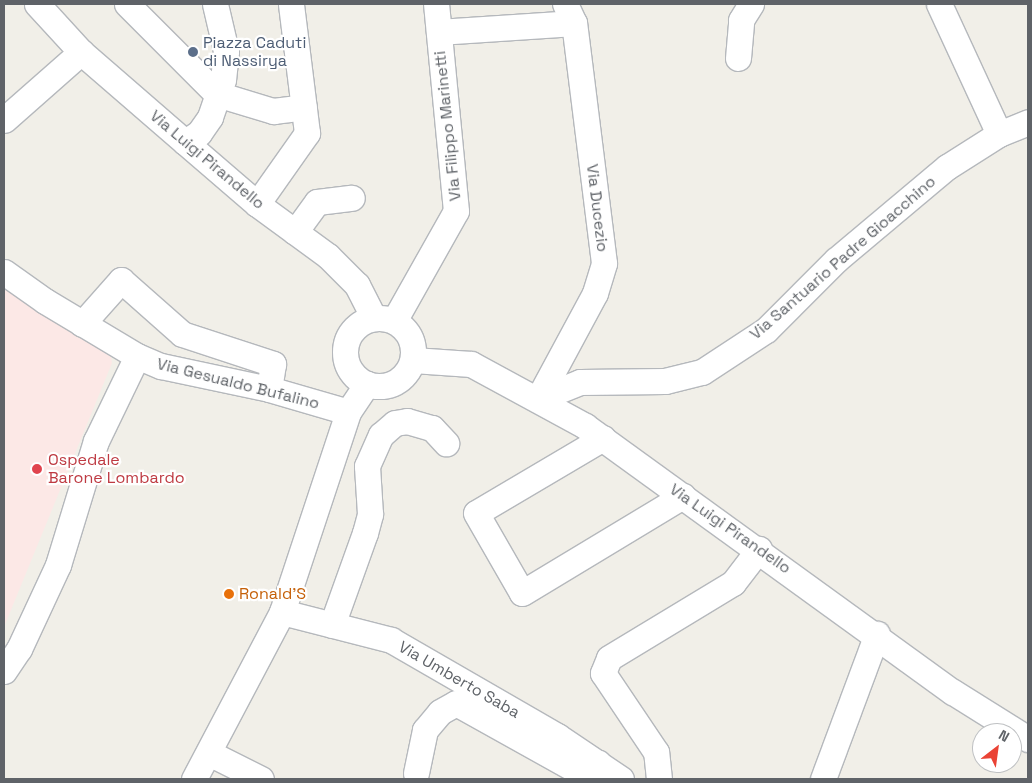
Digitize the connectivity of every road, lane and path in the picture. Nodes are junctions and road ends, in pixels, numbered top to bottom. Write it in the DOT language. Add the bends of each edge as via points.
graph roads {
  1 [pos="37,4"];
  2 [pos="126,4"];
  3 [pos="215,4"];
  4 [pos="291,4"];
  5 [pos="436,4"];
  6 [pos="752,4"];
  7 [pos="940,4"];
  8 [pos="569,13"];
  9 [pos="439,32"];
  10 [pos="81,52"];
  11 [pos="738,58"];
  12 [pos="216,94"];
  13 [pos="304,107"];
  14 [pos="4,120"];
  15 [pos="1028,122"];
  16 [pos="1000,134"];
  17 [pos="185,142"];
  18 [pos="352,198"];
  19 [pos="257,204"];
  20 [pos="295,232"];
  21 [pos="4,272"];
  22 [pos="384,320"];
  23 [pos="82,324"];
  24 [pos="137,356"];
  25 [pos="413,360"];
  26 [pos="367,384"];
  27 [pos="269,389"];
  28 [pos="538,399"];
  29 [pos="348,412"];
  30 [pos="603,438"];
  31 [pos="446,443"];
  32 [pos="683,496"];
  33 [pos="759,549"];
  34 [pos="282,612"];
  35 [pos="332,625"];
  36 [pos="877,634"];
  37 [pos="4,671"];
  38 [pos="1028,739"];
  39 [pos="209,753"];
  40 [pos="598,763"];
  41 [pos="416,773"];
  42 [pos="194,779"];
  43 [pos="260,779"];
  44 [pos="621,779"];
  45 [pos="659,779"];
  46 [pos="823,779"];
  1 -- 10 [label="street, Via Luigi Pirandello"];
  2 -- 12 [label="street"];
  3 -- 12 [label="street" via="226,51 223,80"];
  4 -- 13 [label="street"];
  5 -- 9 [label="street, Via Filippo Marinetti"];
  6 -- 11 [label="street" via="741,20"];
  7 -- 16 [label="street"];
  8 -- 9 [label="street"];
  8 -- 28 [label="street, Via Ducezio" via="604,262 595,293"];
  9 -- 22 [label="street, Via Filippo Marinetti" via="456,211"];
  10 -- 14 [label="street"];
  10 -- 17 [label="street, Via Luigi Pirandello"];
  12 -- 13 [label="street" via="273,111"];
  12 -- 17 [label="street" via="210,117 198,133"];
  13 -- 19 [label="street" via="307,133"];
  15 -- 16 [label="street, Via Santuario Padre Gioacchino"];
  16 -- 28 [label="street, Via Santuario Padre Gioacchino" via="947,167 836,260 766,330 702,372 665,381 580,382"];
  17 -- 19 [label="street, Via Luigi Pirandello"];
  18 -- 20 [label="street" via="317,202"];
  19 -- 20 [label="street, Via Luigi Pirandello"];
  20 -- 22 [label="street, Via Luigi Pirandello" via="328,256"];
  21 -- 23 [label="street, Via Gesualdo Bufalino"];
  22 -- 25 [label="street" via="411,340"];
  22 -- 26 [label="street" via="360,324 346,343 348,365 358,379"];
  23 -- 24 [label="street, Via Gesualdo Bufalino"];
  23 -- 27 [label="street" via="121,280 182,334 273,364"];
  24 -- 27 [label="street, Via Gesualdo Bufalino" via="161,366"];
  24 -- 37 [label="street" via="96,441 58,565 19,649"];
  25 -- 26 [label="street" via="400,380 384,386"];
  25 -- 28 [label="street, Via Luigi Pirandello" via="471,364"];
  26 -- 29 [label="street"];
  27 -- 29 [label="street, Via Gesualdo Bufalino"];
  28 -- 30 [label="street, Via Luigi Pirandello"];
  29 -- 34 [label="street"];
  30 -- 32 [label="street, Via Luigi Pirandello"];
  30 -- 32 [label="street" via="476,513 522,593"];
  31 -- 35 [label="street" via="432,428 408,420 395,423 381,435 366,466 370,514"];
  32 -- 33 [label="street, Via Luigi Pirandello"];
  33 -- 36 [label="street, Via Luigi Pirandello"];
  33 -- 45 [label="street" via="733,583 609,658 603,673 656,752"];
  34 -- 35 [label="street, Via Umberto Saba"];
  34 -- 39 [label="street"];
  35 -- 40 [label="street, Via Umberto Saba" via="391,640"];
  36 -- 38 [label="street, Via Luigi Pirandello" via="953,692"];
  36 -- 46 [label="street"];
  39 -- 42 [label="street"];
  39 -- 43 [label="street"];
  40 -- 41 [label="street" via="585,775 456,703 440,712 425,730"];
  40 -- 44 [label="street, Via Umberto Saba"];
}
